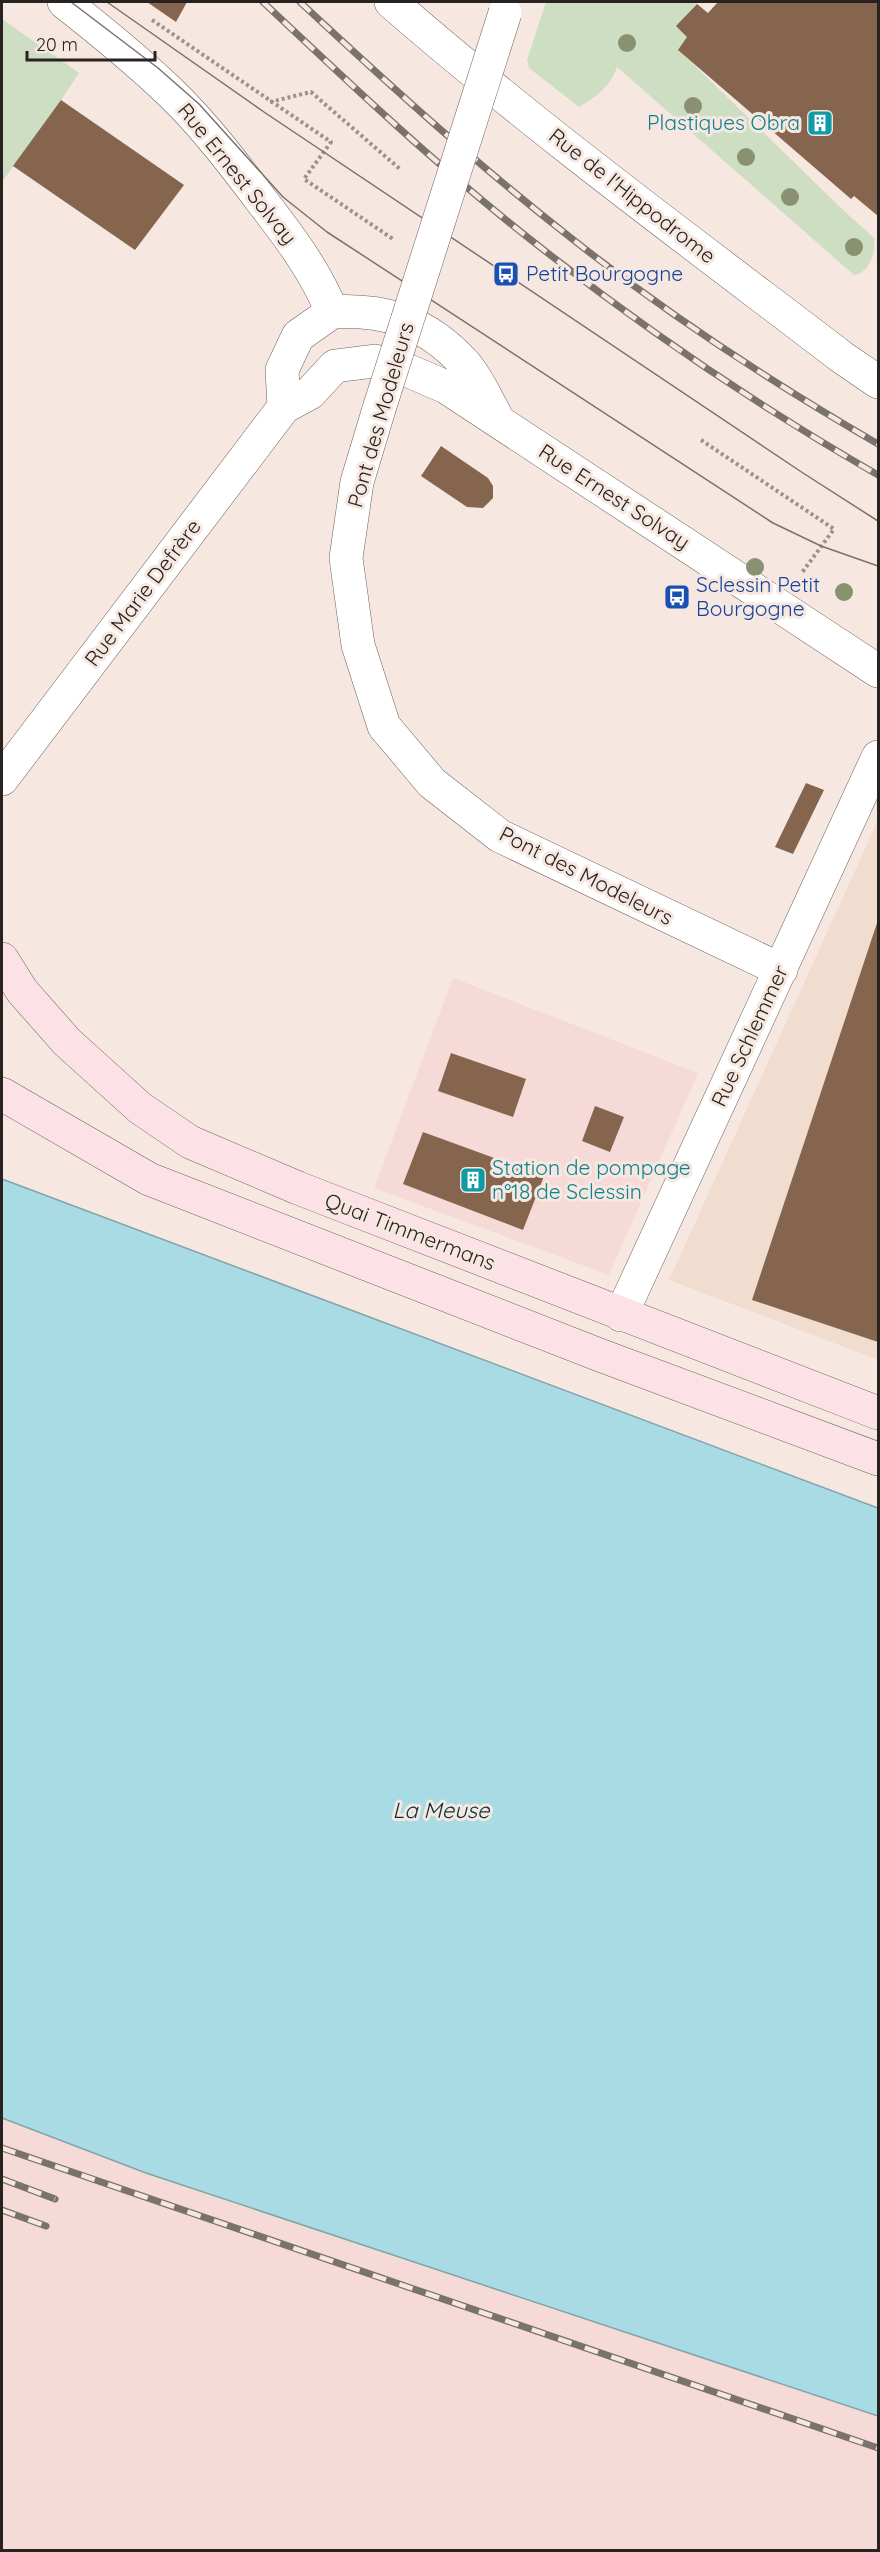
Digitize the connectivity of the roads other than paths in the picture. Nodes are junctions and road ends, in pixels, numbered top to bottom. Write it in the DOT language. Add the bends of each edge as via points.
graph roads {
  1 [pos="64,2"];
  2 [pos="391,2"];
  3 [pos="507,7"];
  4 [pos="332,312"];
  5 [pos="335,366"];
  6 [pos="879,382"];
  7 [pos="284,407"];
  8 [pos="501,423"];
  9 [pos="879,671"];
  10 [pos="879,757"];
  11 [pos="2,779"];
  12 [pos="2,959"];
  13 [pos="781,970"];
  14 [pos="2,1094"];
  15 [pos="621,1315"];
  16 [pos="879,1413"];
  17 [pos="879,1459"];
  1 -- 4 [label="street, Rue Ernest Solvay" via="173,94 203,127 292,241"];
  2 -- 6 [label="street, Rue de l'Hippodrome" via="586,162"];
  3 -- 13 [label="street, Pont des Modeleurs, bridge" via="357,482 346,558 358,645 384,726 432,783 500,836"];
  4 -- 7 [label="street" via="298,336 282,370"];
  4 -- 8 [label="street" via="372,311 397,317 429,334 465,364"];
  5 -- 7 [label="street, Rue Marie Defrère" via="310,393"];
  5 -- 8 [label="street, Rue Ernest Solvay" via="375,361 409,371 446,387"];
  7 -- 11 [label="street, Rue Marie Defrère"];
  8 -- 9 [label="street, Rue Ernest Solvay"];
  10 -- 13 [label="street, Rue Schlemmer"];
  12 -- 15 [label="main road, Quai Timmermans" via="22,991 67,1042 140,1108 190,1142"];
  13 -- 15 [label="street, Rue Schlemmer"];
  14 -- 17 [label="main road" via="149,1179 576,1346"];
  15 -- 16 [label="main road, Quai Timmermans"];
}
